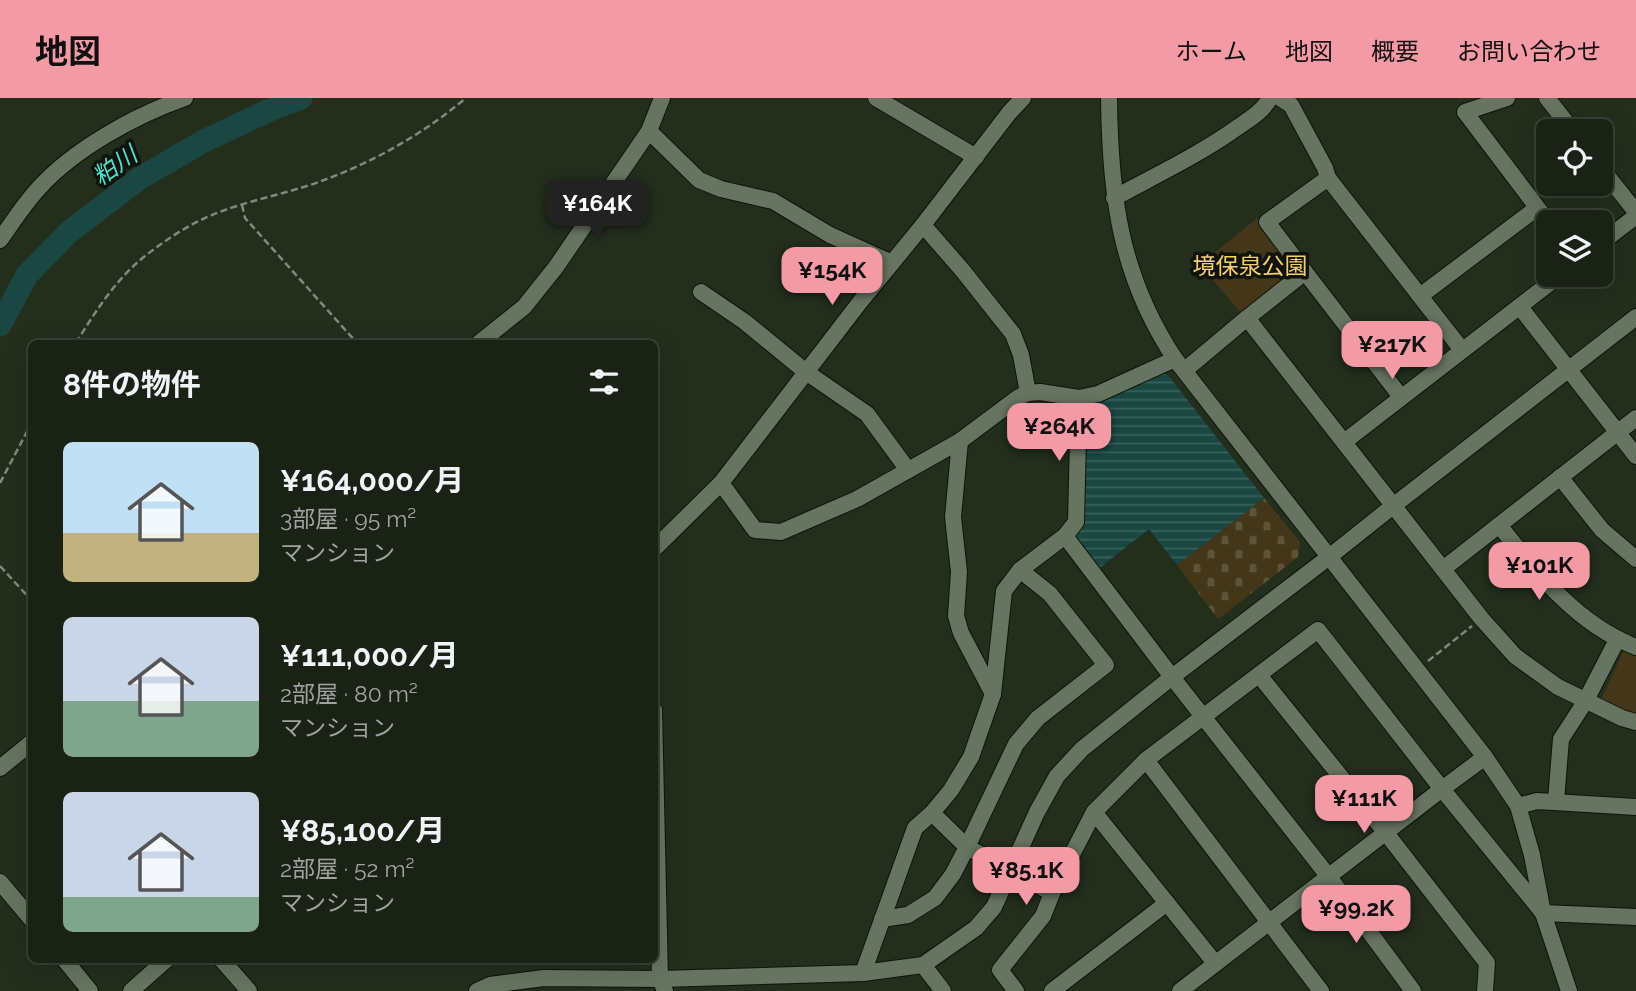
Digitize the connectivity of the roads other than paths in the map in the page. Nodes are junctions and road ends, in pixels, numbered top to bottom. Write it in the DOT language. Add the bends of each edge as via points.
graph roads {
  1 [pos="185,98"];
  2 [pos="876,98"];
  3 [pos="1023,98"];
  4 [pos="1109,98"];
  5 [pos="1270,98"];
  6 [pos="1280,98"];
  7 [pos="1507,98"];
  8 [pos="1546,98"];
  9 [pos="660,99"];
  10 [pos="1563,119"];
  11 [pos="649,131"];
  12 [pos="976,157"];
  13 [pos="1328,178"];
  14 [pos="1613,184"];
  15 [pos="1114,198"];
  16 [pos="1537,208"];
  17 [pos="1636,214"];
  18 [pos="923,225"];
  19 [pos="1613,233"];
  20 [pos="0,240"];
  21 [pos="892,263"];
  22 [pos="1305,272"];
  23 [pos="1545,287"];
  24 [pos="701,292"];
  25 [pos="1420,296"];
  26 [pos="1520,307"];
  27 [pos="1636,317"];
  28 [pos="1247,318"];
  29 [pos="485,340"];
  30 [pos="1462,350"];
  31 [pos="1180,365"];
  32 [pos="1569,369"];
  33 [pos="806,372"];
  34 [pos="1028,393"];
  35 [pos="1401,397"];
  36 [pos="1079,398"];
  37 [pos="1636,418"];
  38 [pos="1618,432"];
  39 [pos="960,441"];
  40 [pos="1344,442"];
  41 [pos="1636,456"];
  42 [pos="908,470"];
  43 [pos="1560,477"];
  44 [pos="721,483"];
  45 [pos="1393,506"];
  46 [pos="1499,525"];
  47 [pos="1065,536"];
  48 [pos="658,545"];
  49 [pos="1329,557"];
  50 [pos="1636,559"];
  51 [pos="1020,569"];
  52 [pos="1443,569"];
  53 [pos="1617,639"];
  54 [pos="1636,647"];
  55 [pos="1259,675"];
  56 [pos="1172,677"];
  57 [pos="993,694"];
  58 [pos="1585,702"];
  59 [pos="1203,717"];
  60 [pos="1636,722"];
  61 [pos="28,745"];
  62 [pos="1485,757"];
  63 [pos="1146,760"];
  64 [pos="0,768"];
  65 [pos="1442,789"];
  66 [pos="1556,801"];
  67 [pos="1518,806"];
  68 [pos="1636,807"];
  69 [pos="1094,812"];
  70 [pos="932,813"];
  71 [pos="1386,833"];
  72 [pos="967,847"];
  73 [pos="658,848"];
  74 [pos="1010,871"];
  75 [pos="1329,877"];
  76 [pos="0,882"];
  77 [pos="1052,893"];
  78 [pos="1167,902"];
  79 [pos="1543,913"];
  80 [pos="28,915"];
  81 [pos="1636,917"];
  82 [pos="882,919"];
  83 [pos="1269,922"];
  84 [pos="67,963"];
  85 [pos="162,963"];
  86 [pos="224,963"];
  87 [pos="1215,963"];
  88 [pos="923,965"];
  89 [pos="863,973"];
  90 [pos="800,983"];
  91 [pos="662,985"];
  92 [pos="1313,988"];
  93 [pos="90,991"];
  94 [pos="131,991"];
  95 [pos="249,991"];
  96 [pos="477,991"];
  97 [pos="943,991"];
  98 [pos="1016,991"];
  99 [pos="1052,991"];
  100 [pos="1180,991"];
  101 [pos="1413,991"];
  102 [pos="1485,991"];
  103 [pos="1569,991"];
  1 -- 20 [label="street" via="131,121 64,165 39,187"];
  2 -- 12 [label="street"];
  3 -- 12 [label="street"];
  4 -- 15 [label="street"];
  5 -- 15 [label="street" via="1253,117 1213,145"];
  6 -- 13 [label="street" via="1291,105"];
  7 -- 16 [label="street" via="1465,112"];
  8 -- 10 [label="street"];
  9 -- 11 [label="street"];
  11 -- 21 [label="street" via="699,180 773,201 830,235"];
  11 -- 29 [label="street" via="556,267 524,307"];
  12 -- 18 [label="street"];
  13 -- 22 [label="street" via="1267,222"];
  13 -- 25 [label="street"];
  14 -- 17 [label="street"];
  15 -- 31 [label="street" via="1140,295"];
  16 -- 25 [label="street"];
  17 -- 19 [label="street"];
  18 -- 21 [label="street"];
  18 -- 34 [label="street" via="1013,334"];
  21 -- 33 [label="street"];
  22 -- 28 [label="street"];
  22 -- 35 [label="street"];
  23 -- 26 [label="street"];
  24 -- 33 [label="street"];
  25 -- 30 [label="street"];
  26 -- 30 [label="street"];
  26 -- 32 [label="street"];
  27 -- 32 [label="street"];
  28 -- 31 [label="street"];
  28 -- 40 [label="street"];
  30 -- 35 [label="street"];
  31 -- 36 [label="street"];
  31 -- 49 [label="street"];
  32 -- 38 [label="street"];
  32 -- 45 [label="street"];
  33 -- 42 [label="street" via="867,414"];
  33 -- 44 [label="street"];
  34 -- 36 [label="street"];
  34 -- 39 [label="street"];
  35 -- 40 [label="street"];
  36 -- 47 [label="street" via="1076,522"];
  37 -- 38 [label="street"];
  38 -- 41 [label="street"];
  38 -- 43 [label="street"];
  39 -- 42 [label="street"];
  39 -- 57 [label="street" via="953,517 959,572 956,616"];
  40 -- 45 [label="street"];
  42 -- 44 [label="street" via="857,499 781,532 755,530"];
  43 -- 46 [label="street"];
  43 -- 50 [label="street" via="1602,530"];
  44 -- 48 [label="street"];
  45 -- 49 [label="street"];
  45 -- 52 [label="street"];
  46 -- 52 [label="street"];
  46 -- 53 [label="street" via="1540,577 1569,605"];
  47 -- 51 [label="street"];
  47 -- 56 [label="street"];
  49 -- 56 [label="street"];
  49 -- 62 [label="street"];
  51 -- 57 [label="street" via="1004,591"];
  51 -- 72 [label="street" via="1050,594 1106,665 1038,718 1016,744"];
  52 -- 58 [label="street" via="1516,656"];
  53 -- 54 [label="street"];
  53 -- 58 [label="street"];
  55 -- 59 [label="street"];
  55 -- 65 [label="street" via="1318,630"];
  55 -- 71 [label="street"];
  56 -- 59 [label="street"];
  56 -- 74 [label="street" via="1082,749 1057,776"];
  57 -- 70 [label="street" via="971,757"];
  58 -- 60 [label="street"];
  58 -- 66 [label="street" via="1560,739"];
  59 -- 63 [label="street"];
  59 -- 75 [label="street"];
  61 -- 64 [label="street"];
  62 -- 65 [label="street"];
  62 -- 67 [label="street"];
  63 -- 69 [label="street"];
  63 -- 83 [label="street"];
  65 -- 71 [label="street"];
  65 -- 79 [label="street"];
  66 -- 67 [label="street"];
  66 -- 68 [label="street"];
  67 -- 79 [label="street"];
  69 -- 77 [label="street"];
  69 -- 78 [label="street"];
  70 -- 72 [label="street"];
  70 -- 82 [label="street" via="915,828"];
  71 -- 75 [label="street"];
  71 -- 102 [label="street" via="1487,963"];
  72 -- 74 [label="street"];
  72 -- 82 [label="street" via="935,898 908,915"];
  73 -- 91 [label="street"];
  74 -- 77 [label="street"];
  74 -- 88 [label="street" via="994,908 976,928"];
  75 -- 83 [label="street"];
  75 -- 101 [label="street"];
  76 -- 80 [label="street"];
  77 -- 98 [label="street" via="1042,916 1000,970"];
  78 -- 87 [label="street"];
  78 -- 99 [label="street"];
  79 -- 81 [label="street"];
  79 -- 103 [label="street"];
  82 -- 89 [label="street"];
  83 -- 87 [label="street"];
  83 -- 92 [label="street"];
  84 -- 93 [label="street"];
  85 -- 94 [label="street"];
  86 -- 95 [label="street"];
  87 -- 100 [label="street"];
  88 -- 89 [label="street"];
  88 -- 97 [label="street"];
  89 -- 90 [label="street"];
  90 -- 91 [label="street"];
  91 -- 96 [label="street" via="544,978 489,985"];
}
